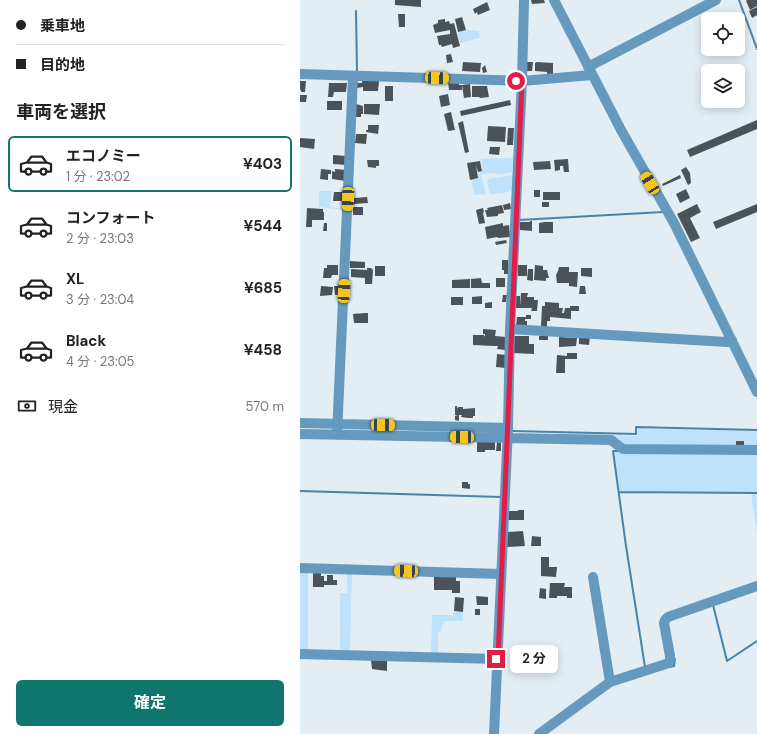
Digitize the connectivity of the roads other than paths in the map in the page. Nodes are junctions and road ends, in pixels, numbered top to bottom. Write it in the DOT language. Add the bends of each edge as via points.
graph roads {
  1 [pos="524,0"];
  2 [pos="554,0"];
  3 [pos="716,0"];
  4 [pos="590,68"];
  5 [pos="300,74"];
  6 [pos="353,76"];
  7 [pos="519,81"];
  8 [pos="510,329"];
  9 [pos="730,341"];
  10 [pos="757,392"];
  11 [pos="300,423"];
  12 [pos="338,428"];
  13 [pos="505,433"];
  14 [pos="300,434"];
  15 [pos="757,450"];
  16 [pos="300,568"];
  17 [pos="499,573"];
  18 [pos="593,577"];
  19 [pos="757,586"];
  20 [pos="300,654"];
  21 [pos="495,659"];
  22 [pos="610,682"];
  23 [pos="494,734"];
  24 [pos="538,734"];
  1 -- 7 [label="street"];
  2 -- 4 [label="street"];
  3 -- 4 [label="street"];
  4 -- 7 [label="street"];
  4 -- 9 [label="street" via="646,176 674,223"];
  5 -- 6 [label="street"];
  6 -- 7 [label="street"];
  6 -- 12 [label="street"];
  7 -- 8 [label="street"];
  8 -- 9 [label="street"];
  8 -- 13 [label="street"];
  9 -- 10 [label="street"];
  11 -- 12 [label="street"];
  12 -- 13 [label="street"];
  12 -- 14 [label="street"];
  13 -- 15 [label="street" via="611,440 623,449"];
  13 -- 17 [label="street"];
  16 -- 17 [label="street"];
  17 -- 21 [label="street"];
  18 -- 22 [label="street"];
  19 -- 22 [label="street" via="668,617 664,623 670,661 665,665"];
  20 -- 21 [label="street"];
  21 -- 23 [label="street"];
  22 -- 24 [label="street"];
}
